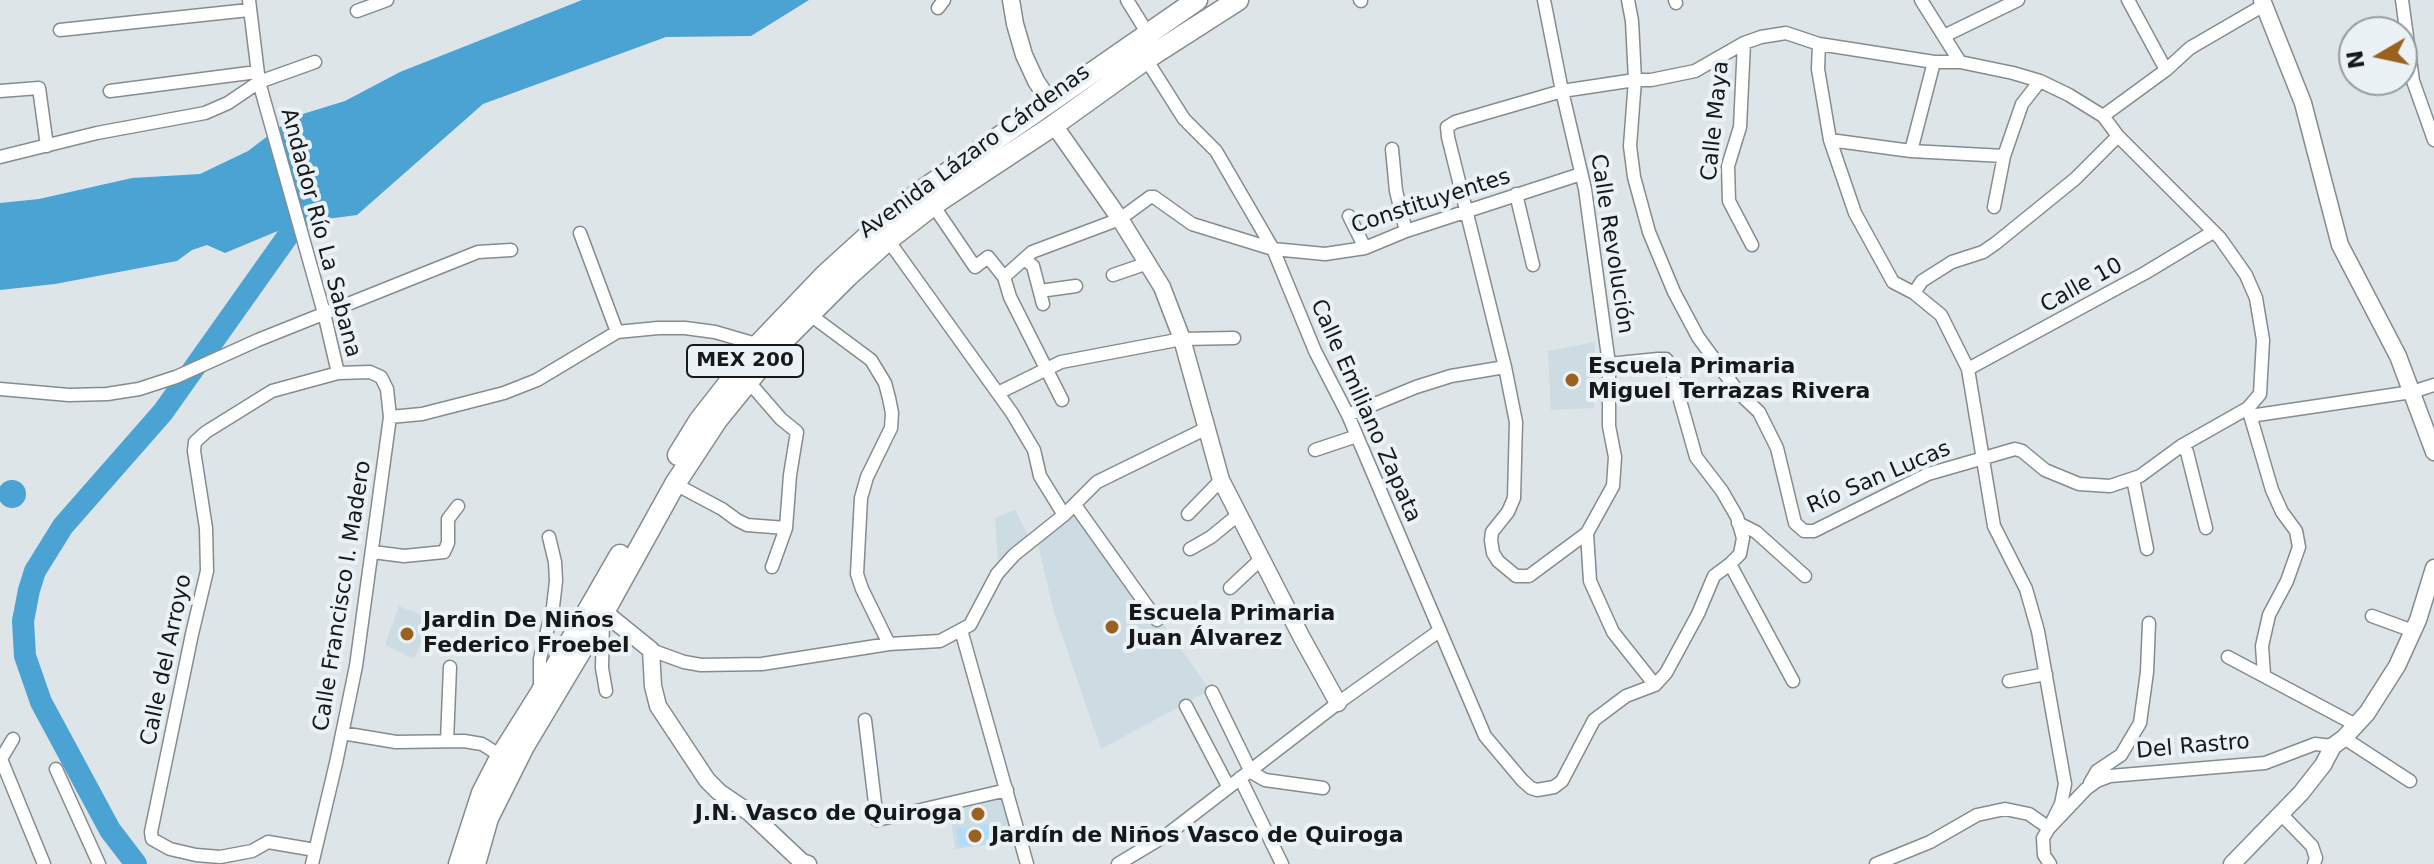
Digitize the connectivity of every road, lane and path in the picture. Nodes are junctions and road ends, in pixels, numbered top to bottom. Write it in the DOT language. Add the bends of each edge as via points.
graph roads {
  1 [pos="387,0"];
  2 [pos="1011,0"];
  3 [pos="1127,0"];
  4 [pos="1197,0"];
  5 [pos="1238,0"];
  6 [pos="1544,0"];
  7 [pos="1628,0"];
  8 [pos="1921,0"];
  9 [pos="2018,0"];
  10 [pos="2128,0"];
  11 [pos="2402,0"];
  12 [pos="2263,2"];
  13 [pos="249,5"];
  14 [pos="357,11"];
  15 [pos="60,30"];
  16 [pos="1148,34"];
  17 [pos="1944,36"];
  18 [pos="1744,43"];
  19 [pos="1819,44"];
  20 [pos="1146,59"];
  21 [pos="315,62"];
  22 [pos="1934,62"];
  23 [pos="1960,62"];
  24 [pos="2166,70"];
  25 [pos="258,77"];
  26 [pos="1635,80"];
  27 [pos="2040,81"];
  28 [pos="0,91"];
  29 [pos="110,91"];
  30 [pos="1562,91"];
  31 [pos="1050,102"];
  32 [pos="2103,116"];
  33 [pos="1054,125"];
  34 [pos="2118,136"];
  35 [pos="1830,140"];
  36 [pos="2434,140"];
  37 [pos="47,146"];
  38 [pos="1392,149"];
  39 [pos="1911,151"];
  40 [pos="2004,156"];
  41 [pos="0,157"];
  42 [pos="1581,174"];
  43 [pos="1516,194"];
  44 [pos="933,205"];
  45 [pos="1994,207"];
  46 [pos="1467,211"];
  47 [pos="1349,216"];
  48 [pos="1120,219"];
  49 [pos="1406,231"];
  50 [pos="2213,232"];
  51 [pos="580,233"];
  52 [pos="888,240"];
  53 [pos="1752,245"];
  54 [pos="1365,248"];
  55 [pos="1273,249"];
  56 [pos="511,250"];
  57 [pos="1024,259"];
  58 [pos="1148,263"];
  59 [pos="1533,265"];
  60 [pos="1113,275"];
  61 [pos="1004,277"];
  62 [pos="1076,286"];
  63 [pos="1914,293"];
  64 [pos="324,313"];
  65 [pos="809,314"];
  66 [pos="617,332"];
  67 [pos="1234,338"];
  68 [pos="1182,339"];
  69 [pos="766,347"];
  70 [pos="1609,364"];
  71 [pos="1505,367"];
  72 [pos="1046,369"];
  73 [pos="1968,369"];
  74 [pos="338,373"];
  75 [pos="748,381"];
  76 [pos="2434,385"];
  77 [pos="0,389"];
  78 [pos="2412,392"];
  79 [pos="998,393"];
  80 [pos="1062,400"];
  81 [pos="2249,412"];
  82 [pos="1348,415"];
  83 [pos="390,417"];
  84 [pos="1207,428"];
  85 [pos="1357,436"];
  86 [pos="2181,446"];
  87 [pos="1315,450"];
  88 [pos="2434,452"];
  89 [pos="1981,458"];
  90 [pos="2136,478"];
  91 [pos="1221,480"];
  92 [pos="675,484"];
  93 [pos="1075,505"];
  94 [pos="458,506"];
  95 [pos="1188,514"];
  96 [pos="1239,514"];
  97 [pos="1064,515"];
  98 [pos="1738,523"];
  99 [pos="786,528"];
  100 [pos="2206,528"];
  101 [pos="1587,533"];
  102 [pos="549,537"];
  103 [pos="1190,549"];
  104 [pos="2147,549"];
  105 [pos="373,552"];
  106 [pos="1262,558"];
  107 [pos="1730,564"];
  108 [pos="772,567"];
  109 [pos="2434,568"];
  110 [pos="1805,576"];
  111 [pos="1230,588"];
  112 [pos="604,612"];
  113 [pos="2372,616"];
  114 [pos="1157,620"];
  115 [pos="2149,623"];
  116 [pos="961,630"];
  117 [pos="1439,631"];
  118 [pos="2413,631"];
  119 [pos="889,644"];
  120 [pos="651,650"];
  121 [pos="2228,657"];
  122 [pos="450,667"];
  123 [pos="2046,674"];
  124 [pos="2264,675"];
  125 [pos="1793,681"];
  126 [pos="2009,681"];
  127 [pos="1655,685"];
  128 [pos="606,691"];
  129 [pos="1212,692"];
  130 [pos="540,694"];
  131 [pos="1338,703"];
  132 [pos="1186,706"];
  133 [pos="865,720"];
  134 [pos="2356,725"];
  135 [pos="342,733"];
  136 [pos="13,739"];
  137 [pos="447,741"];
  138 [pos="2338,742"];
  139 [pos="501,756"];
  140 [pos="0,760"];
  141 [pos="56,769"];
  142 [pos="1245,775"];
  143 [pos="2410,781"];
  144 [pos="1228,786"];
  145 [pos="1323,788"];
  146 [pos="2086,789"];
  147 [pos="1007,790"];
  148 [pos="2281,814"];
  149 [pos="2049,828"];
  150 [pos="315,850"];
  151 [pos="1883,862"];
  152 [pos="44,864"];
  153 [pos="99,864"];
  154 [pos="312,864"];
  155 [pos="459,864"];
  156 [pos="475,864"];
  157 [pos="808,864"];
  158 [pos="1027,864"];
  159 [pos="1118,864"];
  160 [pos="1282,864"];
  161 [pos="2050,864"];
  162 [pos="2232,864"];
  163 [pos="2314,864"];
  1 -- 14 [label="street"];
  2 -- 31 [label="street" via="1024,55"];
  3 -- 16 [label="street"];
  4 -- 16 [label="main road, Avenida Lázaro Cárdenas / MEX 200"];
  5 -- 20 [label="main road, Avenida Lázaro Cárdenas / MEX 200"];
  6 -- 30 [label="street, Calle Revolución"];
  7 -- 26 [label="street"];
  8 -- 17 [label="street"];
  9 -- 17 [label="street"];
  10 -- 24 [label="street"];
  11 -- 36 [label="street" via="2413,81"];
  12 -- 24 [label="street" via="2190,48"];
  12 -- 78 [label="street" via="2303,103 2340,245"];
  13 -- 15 [label="street"];
  13 -- 25 [label="street, Andador Río La Sabana"];
  16 -- 31 [label="main road, Avenida Lázaro Cárdenas / MEX 200"];
  17 -- 23 [label="street"];
  18 -- 19 [label="street" via="1786,33"];
  18 -- 26 [label="street" via="1695,71"];
  18 -- 53 [label="street, Calle Maya" via="1740,127 1728,166 1729,201"];
  19 -- 22 [label="street"];
  19 -- 35 [label="street"];
  20 -- 33 [label="main road, Avenida Lázaro Cárdenas / MEX 200"];
  20 -- 55 [label="street, Calle Emiliano Zapata" via="1184,119 1216,151"];
  21 -- 25 [label="street"];
  22 -- 23 [label="street"];
  22 -- 39 [label="street"];
  23 -- 27 [label="street"];
  24 -- 32 [label="street"];
  25 -- 29 [label="street"];
  25 -- 37 [label="street" via="228,103 205,113"];
  25 -- 64 [label="street, Andador Río La Sabana"];
  26 -- 30 [label="street"];
  26 -- 89 [label="street, Río San Lucas" via="1630,146 1649,232 1698,337 1759,412 1777,448 1795,523 1814,531 1928,474"];
  27 -- 32 [label="street"];
  27 -- 40 [label="street" via="2022,104"];
  28 -- 37 [label="street" via="39,88"];
  30 -- 42 [label="street, Calle Revolución"];
  30 -- 46 [label="street" via="1447,127"];
  31 -- 69 [label="main road, Avenida Lázaro Cárdenas / MEX 200" via="890,217 825,275"];
  32 -- 34 [label="street"];
  33 -- 44 [label="main road, Avenida Lázaro Cárdenas / MEX 200"];
  33 -- 48 [label="street"];
  34 -- 50 [label="street"];
  34 -- 63 [label="street" via="1996,243 1952,262 1922,281"];
  35 -- 39 [label="street"];
  35 -- 63 [label="street" via="1855,213 1885,268 1893,282"];
  37 -- 41 [label="street"];
  38 -- 49 [label="street"];
  39 -- 40 [label="street"];
  40 -- 45 [label="street"];
  42 -- 43 [label="street, Constituyentes"];
  42 -- 70 [label="street, Calle Revolución"];
  43 -- 46 [label="street, Constituyentes"];
  43 -- 59 [label="street"];
  44 -- 52 [label="main road, Avenida Lázaro Cárdenas / MEX 200"];
  44 -- 61 [label="street" via="975,266 988,257"];
  46 -- 49 [label="street, Constituyentes"];
  46 -- 71 [label="street"];
  47 -- 54 [label="street"];
  48 -- 55 [label="street, Constituyentes" via="1154,197 1192,224"];
  48 -- 57 [label="street"];
  48 -- 58 [label="street"];
  49 -- 54 [label="street, Constituyentes"];
  50 -- 73 [label="street, Calle 10"];
  50 -- 81 [label="street" via="2246,275 2256,298 2263,340 2260,394"];
  51 -- 66 [label="street"];
  52 -- 65 [label="main road, Avenida Lázaro Cárdenas / MEX 200"];
  52 -- 79 [label="street"];
  54 -- 55 [label="street, Constituyentes" via="1325,254"];
  55 -- 82 [label="street, Calle Emiliano Zapata"];
  56 -- 64 [label="street" via="478,252"];
  57 -- 61 [label="street"];
  57 -- 62 [label="street" via="1033,266 1042,298"];
  58 -- 60 [label="street"];
  58 -- 68 [label="street"];
  61 -- 72 [label="street"];
  63 -- 73 [label="street" via="1941,315"];
  64 -- 74 [label="street, Andador Río La Sabana"];
  64 -- 77 [label="street" via="139,389 82,395"];
  65 -- 69 [label="main road, Avenida Lázaro Cárdenas / MEX 200"];
  65 -- 119 [label="street" via="871,360 889,398 891,428 861,498 857,574"];
  66 -- 69 [label="street" via="685,328"];
  66 -- 83 [label="street" via="526,385 468,404"];
  67 -- 68 [label="street"];
  68 -- 72 [label="street"];
  68 -- 84 [label="street"];
  69 -- 75 [label="main road, Avenida Lázaro Cárdenas / MEX 200"];
  69 -- 130 [label="main road, Avenida Lázaro Cárdenas / MEX 200" via="699,421"];
  70 -- 98 [label="street" via="1666,359 1696,457"];
  70 -- 101 [label="street, Calle Revolución" via="1613,486"];
  71 -- 82 [label="street" via="1451,376"];
  71 -- 101 [label="street, Calle Revolución" via="1516,422 1516,478 1508,512 1492,532 1493,553 1516,576 1529,576"];
  72 -- 79 [label="street"];
  72 -- 80 [label="street"];
  73 -- 89 [label="street"];
  74 -- 83 [label="street, Calle Francisco I. Madero" via="381,377"];
  74 -- 150 [label="street, Calle del Arroyo" via="272,391 195,442 207,571 151,832 152,839 170,849 196,855 220,857 268,842"];
  75 -- 92 [label="main road, Avenida Lázaro Cárdenas / MEX 200"];
  75 -- 99 [label="street" via="797,432"];
  76 -- 78 [label="street"];
  78 -- 81 [label="street"];
  78 -- 88 [label="street"];
  79 -- 97 [label="street" via="1034,450 1040,476"];
  81 -- 86 [label="street"];
  81 -- 124 [label="street" via="2272,490 2296,531 2299,547 2269,615 2262,646"];
  82 -- 85 [label="street, Calle Emiliano Zapata"];
  83 -- 105 [label="street, Calle Francisco I. Madero"];
  84 -- 91 [label="street"];
  84 -- 93 [label="street" via="1097,482"];
  85 -- 87 [label="street"];
  85 -- 117 [label="street, Calle Emiliano Zapata"];
  86 -- 90 [label="street"];
  86 -- 100 [label="street"];
  89 -- 90 [label="street" via="2015,449 2045,470 2079,484 2110,486"];
  89 -- 123 [label="street" via="1994,526 2026,589"];
  90 -- 104 [label="street"];
  91 -- 95 [label="street"];
  91 -- 96 [label="street"];
  92 -- 99 [label="street" via="747,525"];
  92 -- 112 [label="main road, Avenida Lázaro Cárdenas / MEX 200"];
  93 -- 97 [label="street"];
  93 -- 114 [label="street"];
  94 -- 105 [label="street" via="448,519 444,552"];
  96 -- 103 [label="street"];
  96 -- 106 [label="street"];
  97 -- 116 [label="street" via="1014,555 997,574 970,625"];
  98 -- 107 [label="street" via="1743,538 1740,554"];
  98 -- 110 [label="street" via="1756,532"];
  99 -- 108 [label="street"];
  101 -- 127 [label="street" via="1590,581 1613,632"];
  102 -- 130 [label="street" via="556,581 540,659"];
  105 -- 135 [label="street, Calle Francisco I. Madero"];
  106 -- 111 [label="street"];
  106 -- 131 [label="street"];
  107 -- 125 [label="street"];
  107 -- 127 [label="street" via="1714,576 1698,614"];
  109 -- 118 [label="street"];
  112 -- 120 [label="street"];
  112 -- 128 [label="street"];
  112 -- 156 [label="main road, Avenida Lázaro Cárdenas / MEX 200" via="524,746 488,818"];
  113 -- 118 [label="street"];
  115 -- 146 [label="street" via="2140,723 2121,755 2097,771"];
  116 -- 119 [label="street" via="940,641"];
  116 -- 147 [label="street"];
  117 -- 127 [label="street, Calle Emiliano Zapata" via="1485,736 1537,790 1562,781 1594,720 1626,696"];
  117 -- 131 [label="street"];
  118 -- 134 [label="street" via="2397,666"];
  119 -- 120 [label="street" via="762,664 701,665"];
  120 -- 157 [label="street" via="658,706 707,780"];
  121 -- 124 [label="street"];
  122 -- 137 [label="street"];
  123 -- 126 [label="street"];
  123 -- 149 [label="street" via="2065,784"];
  124 -- 134 [label="street"];
  129 -- 142 [label="street"];
  130 -- 139 [label="main road, Avenida Lázaro Cárdenas / MEX 200"];
  131 -- 142 [label="street"];
  132 -- 144 [label="street"];
  133 -- 147 [label="street" via="877,820"];
  134 -- 138 [label="street"];
  135 -- 137 [label="street" via="396,742"];
  135 -- 150 [label="street, Calle Francisco I. Madero"];
  136 -- 140 [label="street"];
  137 -- 139 [label="street" via="482,744"];
  138 -- 143 [label="street"];
  138 -- 146 [label="street, Del Rastro" via="2315,744 2265,763 2110,776"];
  138 -- 148 [label="street"];
  139 -- 155 [label="main road, Avenida Lázaro Cárdenas / MEX 200" via="482,793"];
  140 -- 152 [label="street"];
  141 -- 153 [label="street"];
  142 -- 144 [label="street"];
  142 -- 145 [label="street"];
  142 -- 160 [label="street"];
  144 -- 159 [label="street" via="1168,834"];
  146 -- 149 [label="street, Del Rastro"];
  147 -- 158 [label="street"];
  148 -- 162 [label="street"];
  148 -- 163 [label="street" via="2312,846"];
  149 -- 151 [label="street" via="2029,814 2005,809 1977,815"];
  149 -- 161 [label="street" via="2043,838"];
  150 -- 154 [label="street, Calle Francisco I. Madero"];
}
